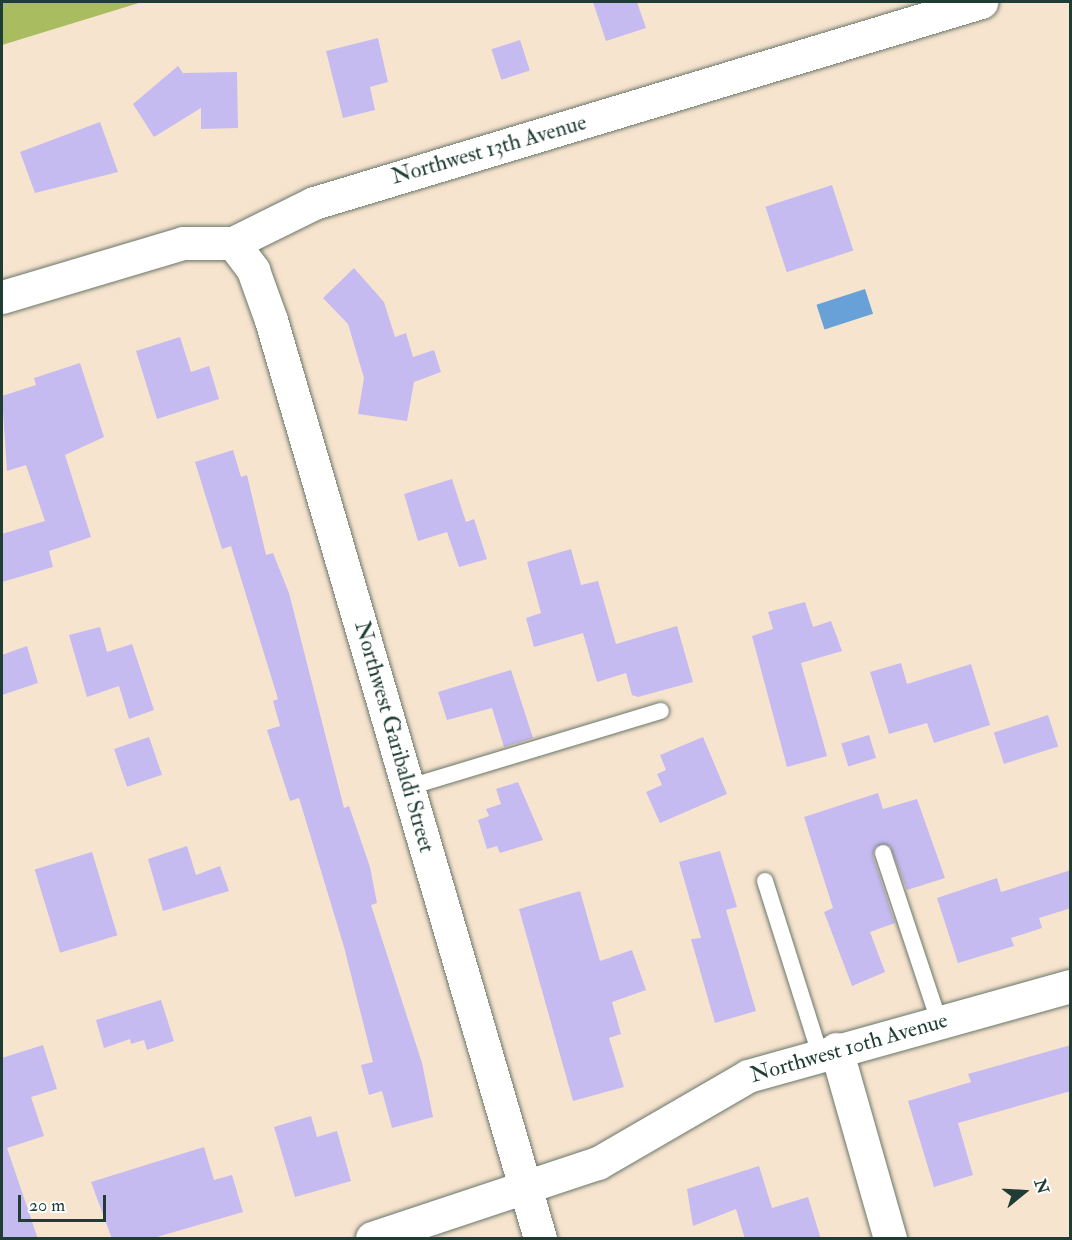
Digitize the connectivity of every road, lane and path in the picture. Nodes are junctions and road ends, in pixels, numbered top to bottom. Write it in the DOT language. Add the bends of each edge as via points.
graph roads {
  1 [pos="981,2"];
  2 [pos="233,243"];
  3 [pos="2,297"];
  4 [pos="661,711"];
  5 [pos="409,787"];
  6 [pos="883,853"];
  7 [pos="765,881"];
  8 [pos="1071,986"];
  9 [pos="939,1021"];
  10 [pos="828,1051"];
  11 [pos="526,1189"];
  12 [pos="372,1239"];
  13 [pos="540,1239"];
  14 [pos="890,1239"];
  1 -- 2 [label="street, Northwest 13th Avenue" via="314,203"];
  2 -- 3 [label="street, Northwest 13th Avenue" via="183,243"];
  2 -- 5 [label="street, Northwest Garibaldi Street" via="253,270 265,303"];
  4 -- 5 [label="lane"];
  5 -- 11 [label="street, Northwest Garibaldi Street"];
  6 -- 9 [label="lane"];
  7 -- 10 [label="lane"];
  8 -- 9 [label="street, Northwest 10th Avenue"];
  9 -- 10 [label="street, Northwest 10th Avenue"];
  10 -- 11 [label="street, Northwest 10th Avenue" via="748,1076 626,1151"];
  10 -- 14 [label="street"];
  11 -- 12 [label="street, Northwest 10th Avenue"];
  11 -- 13 [label="street, Northwest Garibaldi Street"];
}
